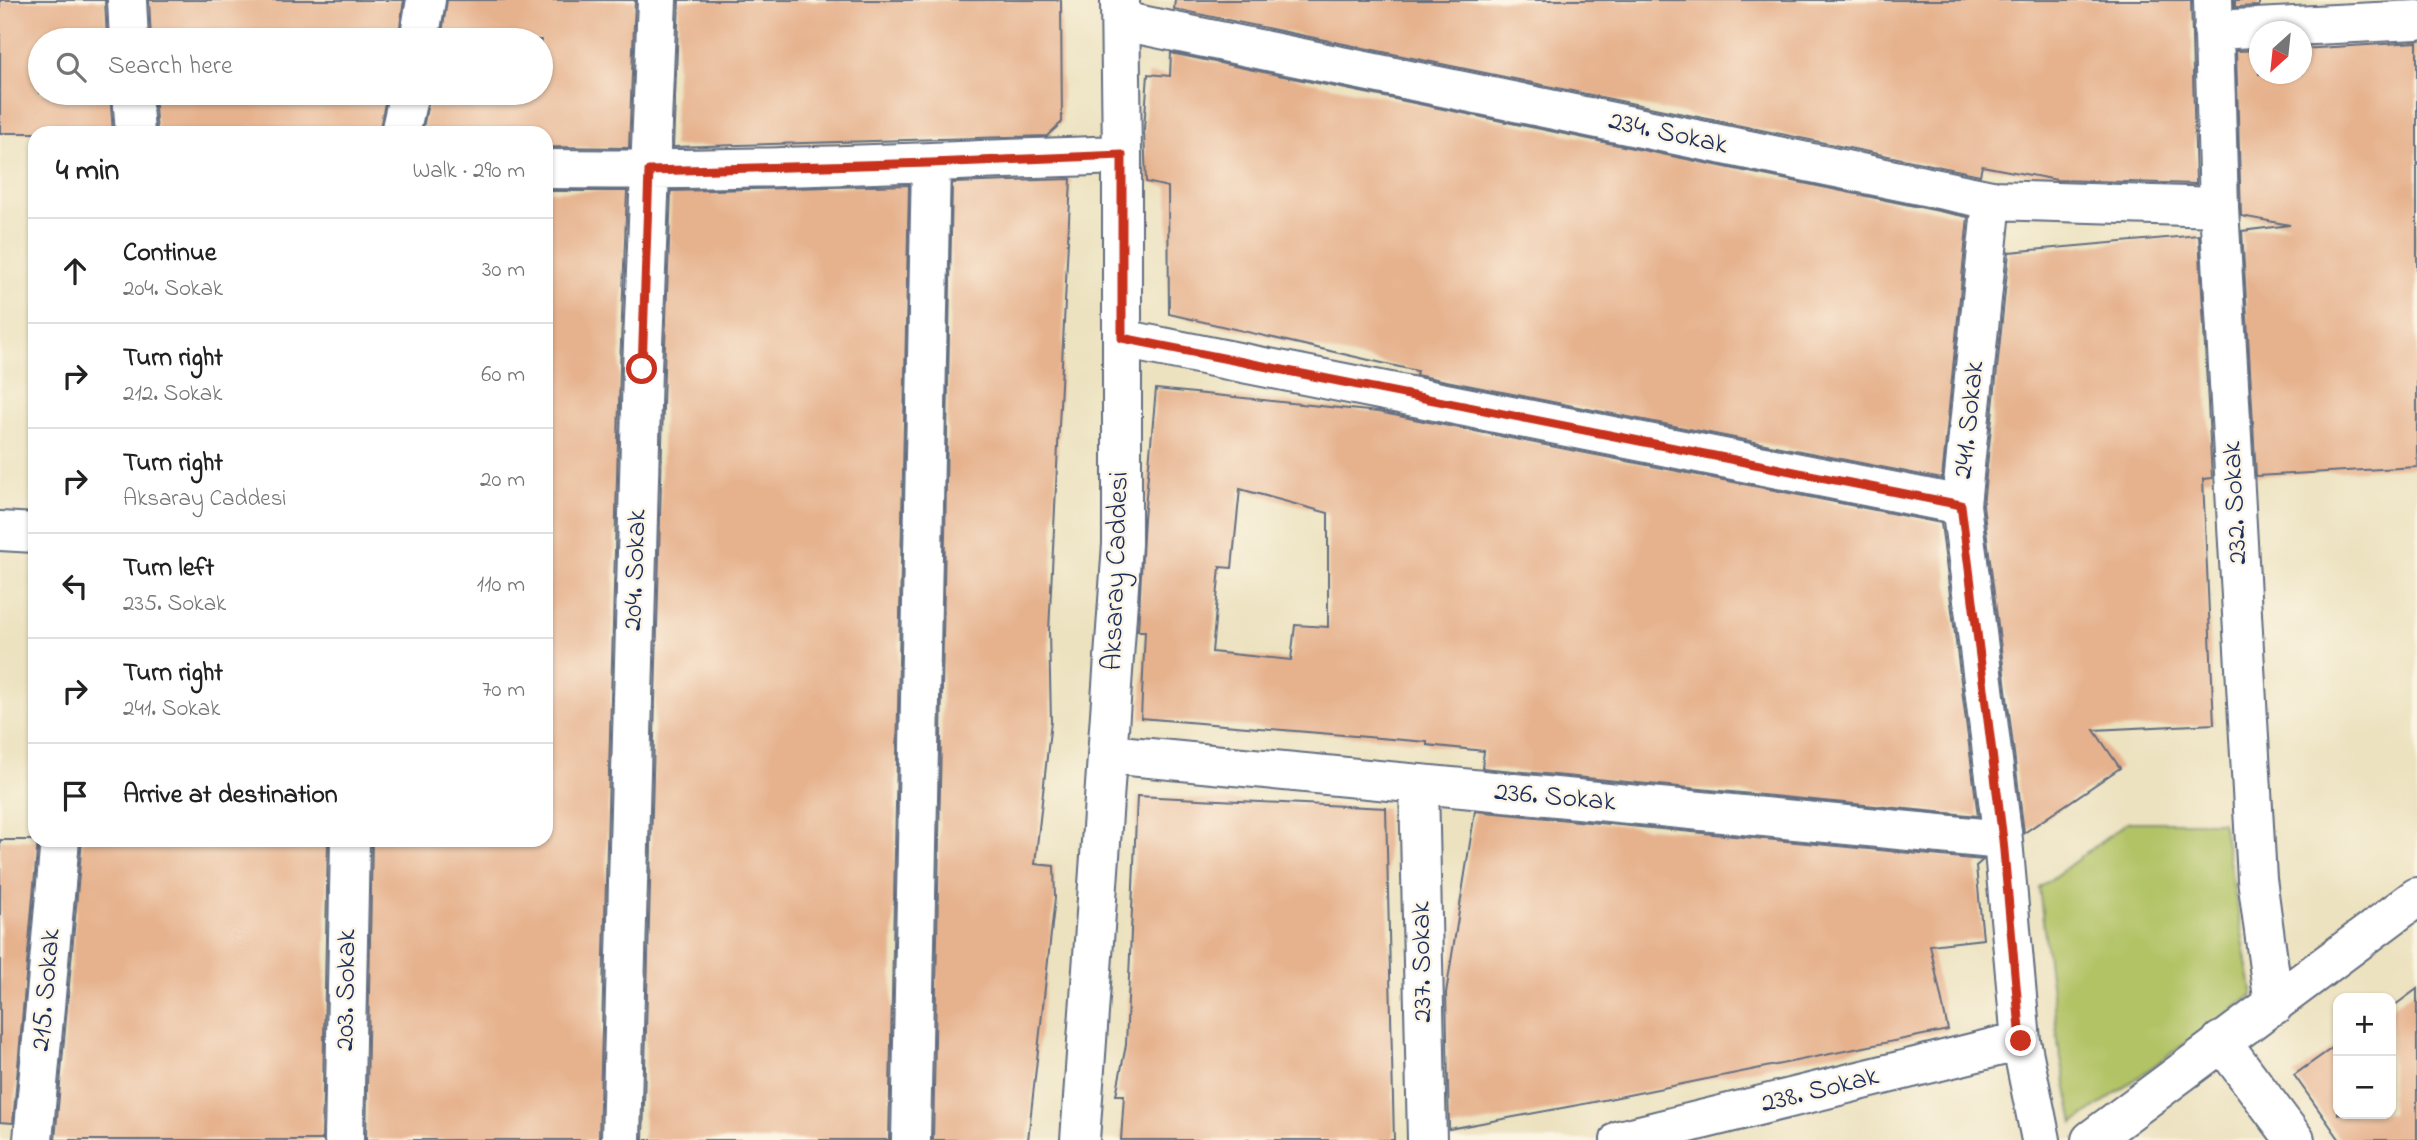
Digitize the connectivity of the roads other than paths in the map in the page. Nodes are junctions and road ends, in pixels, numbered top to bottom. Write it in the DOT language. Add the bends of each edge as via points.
graph roads {
  1 [pos="127,0"];
  2 [pos="426,0"];
  3 [pos="657,0"];
  4 [pos="1121,11"];
  5 [pos="2213,15"];
  6 [pos="2417,20"];
  7 [pos="128,28"];
  8 [pos="421,28"];
  9 [pos="133,105"];
  10 [pos="406,105"];
  11 [pos="134,126"];
  12 [pos="402,126"];
  13 [pos="1122,155"];
  14 [pos="931,163"];
  15 [pos="553,169"];
  16 [pos="649,171"];
  17 [pos="1992,200"];
  18 [pos="2219,207"];
  19 [pos="1122,338"];
  20 [pos="1961,505"];
  21 [pos="0,531"];
  22 [pos="28,533"];
  23 [pos="1108,754"];
  24 [pos="1419,785"];
  25 [pos="2003,840"];
  26 [pos="59,847"];
  27 [pos="350,847"];
  28 [pos="2417,897"];
  29 [pos="2274,1005"];
  30 [pos="2021,1041"];
  31 [pos="2221,1041"];
  32 [pos="33,1140"];
  33 [pos="344,1140"];
  34 [pos="621,1140"];
  35 [pos="911,1140"];
  36 [pos="1080,1140"];
  37 [pos="1427,1140"];
  38 [pos="1620,1140"];
  39 [pos="2042,1140"];
  40 [pos="2091,1140"];
  41 [pos="2295,1140"];
  1 -- 7 [label="street"];
  2 -- 8 [label="street"];
  3 -- 16 [label="street, 204. Sokak"];
  4 -- 13 [label="street, Aksaray Caddesi"];
  4 -- 17 [label="street, 234. Sokak"];
  5 -- 6 [label="street"];
  5 -- 18 [label="street, 232. Sokak"];
  9 -- 11 [label="street"];
  10 -- 12 [label="street"];
  13 -- 14 [label="street"];
  13 -- 19 [label="street, Aksaray Caddesi"];
  14 -- 16 [label="street"];
  14 -- 35 [label="street"];
  15 -- 16 [label="street"];
  16 -- 34 [label="street, 204. Sokak"];
  17 -- 18 [label="street, 234. Sokak"];
  17 -- 20 [label="street, 241. Sokak"];
  18 -- 29 [label="street, 232. Sokak" via="2257,879"];
  19 -- 20 [label="street"];
  19 -- 23 [label="street, Aksaray Caddesi" via="1122,544"];
  20 -- 25 [label="street, 241. Sokak"];
  21 -- 22 [label="street"];
  23 -- 24 [label="street, 236. Sokak"];
  23 -- 36 [label="street, Aksaray Caddesi"];
  24 -- 25 [label="street, 236. Sokak"];
  24 -- 37 [label="street, 237. Sokak"];
  25 -- 30 [label="street, 241. Sokak"];
  26 -- 32 [label="street, 215. Sokak"];
  27 -- 33 [label="street, 203. Sokak"];
  28 -- 29 [label="street"];
  29 -- 31 [label="street"];
  30 -- 38 [label="street, 238. Sokak"];
  30 -- 39 [label="street, 241. Sokak"];
  31 -- 40 [label="street"];
  31 -- 41 [label="street"];
}
